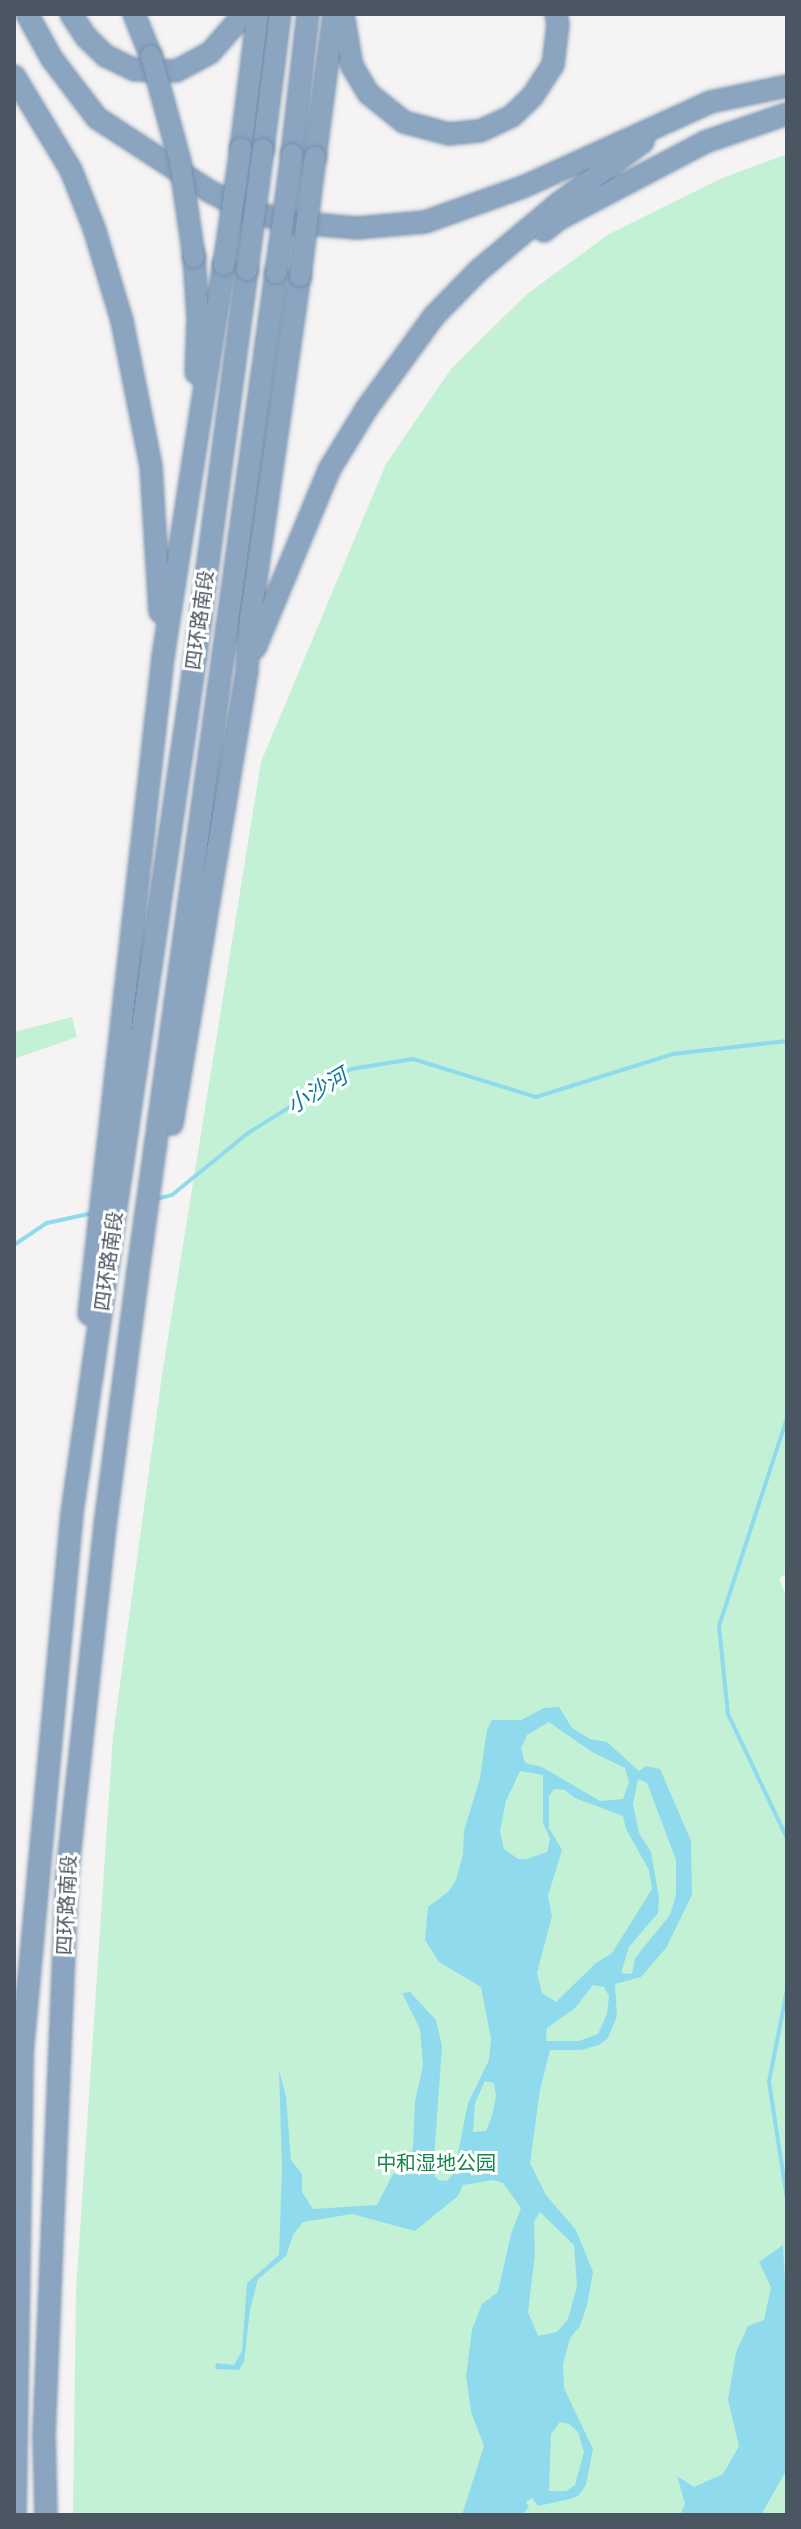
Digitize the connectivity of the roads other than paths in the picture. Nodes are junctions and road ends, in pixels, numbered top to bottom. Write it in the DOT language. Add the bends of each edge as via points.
graph roads {
  1 [pos="27,14"];
  2 [pos="71,14"];
  3 [pos="134,14"];
  4 [pos="244,14"];
  5 [pos="258,14"];
  6 [pos="280,14"];
  7 [pos="308,14"];
  8 [pos="334,14"];
  9 [pos="343,14"];
  10 [pos="556,14"];
  11 [pos="14,76"];
  12 [pos="787,86"];
  13 [pos="787,114"];
  14 [pos="678,116"];
  15 [pos="434,316"];
  16 [pos="187,493"];
  17 [pos="165,619"];
  18 [pos="256,626"];
  19 [pos="162,1146"];
  20 [pos="100,1274"];
  21 [pos="15,2515"];
  22 [pos="46,2515"];
  1 -- 14 [label="highway" via="52,59 97,118 209,191 246,210 289,222 357,228 425,222 523,187"];
  2 -- 4 [label="highway" via="106,56 135,70 176,71 210,53"];
  3 -- 16 [label="highway, bridge" via="169,113 189,207 198,317"];
  5 -- 16 [label="highway, bridge"];
  6 -- 20 [label="highway, 四环路南段, bridge" via="195,660 124,1155"];
  7 -- 19 [label="highway, 四环路南段, bridge"];
  8 -- 18 [label="highway, bridge"];
  9 -- 10 [label="highway" via="352,66 369,94 404,122 449,134 480,131 512,116 532,97 553,65"];
  11 -- 17 [label="highway" via="71,170 122,321 151,466"];
  12 -- 14 [label="highway" via="710,102"];
  13 -- 15 [label="highway" via="705,142 559,219"];
  14 -- 15 [label="highway" via="559,203"];
  15 -- 18 [label="highway" via="329,470"];
  16 -- 17 [label="highway"];
  17 -- 20 [label="highway"];
  18 -- 19 [label="highway"];
  19 -- 22 [label="highway, 四环路南段" via="106,1518 67,1876 44,2435"];
  20 -- 21 [label="highway, 四环路南段" via="72,1513 22,2054"];
}
